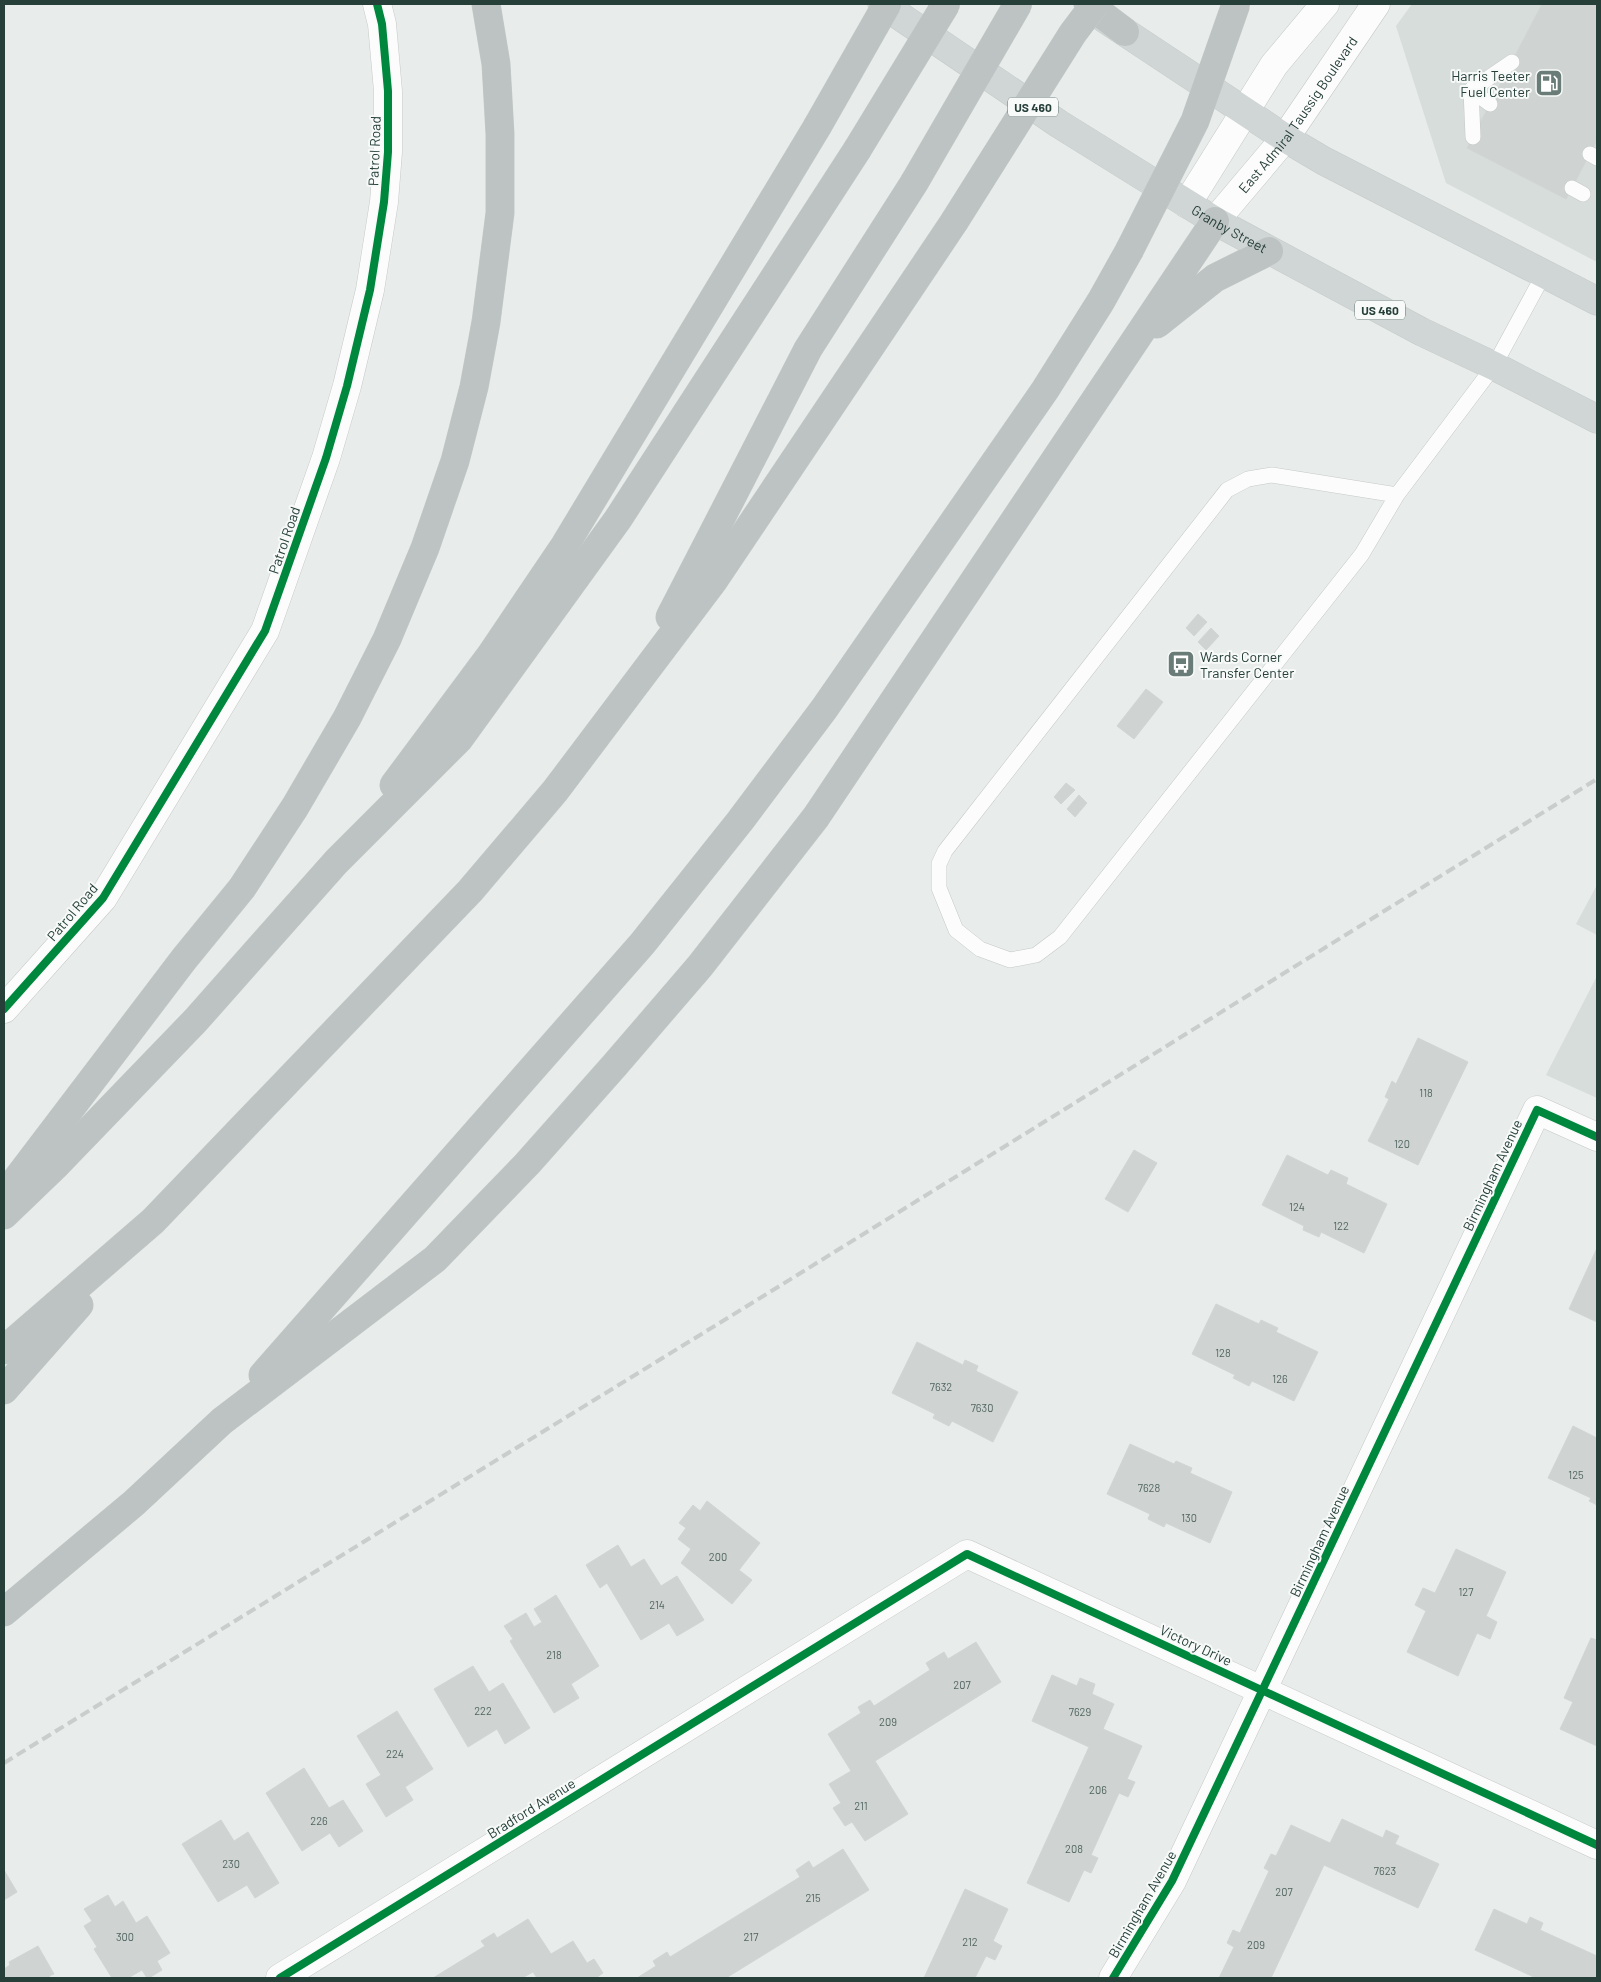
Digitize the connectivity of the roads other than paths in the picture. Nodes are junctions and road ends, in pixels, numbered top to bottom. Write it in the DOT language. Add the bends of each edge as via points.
graph roads {
  1 [pos="377,4"];
  2 [pos="486,4"];
  3 [pos="882,4"];
  4 [pos="887,4"];
  5 [pos="946,4"];
  6 [pos="1018,4"];
  7 [pos="1083,4"];
  8 [pos="1088,4"];
  9 [pos="1095,4"];
  10 [pos="1236,4"];
  11 [pos="1324,4"];
  12 [pos="1376,4"];
  13 [pos="1125,32"];
  14 [pos="1073,33"];
  15 [pos="1512,62"];
  16 [pos="1471,90"];
  17 [pos="1490,104"];
  18 [pos="1245,112"];
  19 [pos="1473,137"];
  20 [pos="1285,138"];
  21 [pos="1187,204"];
  22 [pos="1215,221"];
  23 [pos="1269,250"];
  24 [pos="1544,274"];
  25 [pos="1597,301"];
  26 [pos="1131,346"];
  27 [pos="1494,366"];
  28 [pos="1597,419"];
  29 [pos="1397,495"];
  30 [pos="634,687"];
  31 [pos="336,862"];
  32 [pos="4,1009"];
  33 [pos="1597,1137"];
  34 [pos="4,1197"];
  35 [pos="4,1215"];
  36 [pos="153,1221"];
  37 [pos="4,1350"];
  38 [pos="4,1390"];
  39 [pos="222,1421"];
  40 [pos="82,1545"];
  41 [pos="4,1597"];
  42 [pos="4,1612"];
  43 [pos="795,1660"];
  44 [pos="1263,1690"];
  45 [pos="1597,1845"];
  46 [pos="280,1978"];
  47 [pos="1113,1978"];
  1 -- 32 [label="street, Patrol Road" via="388,91 388,152 384,202 370,290 326,458 265,630 103,898"];
  2 -- 34 [label="highway" via="496,64 500,213 474,387 455,461 425,548 387,639 347,718 242,888 184,959"];
  3 -- 21 [label="main road, Granby Street / US 460" via="1059,124"];
  4 -- 31 [label="highway, bridge" via="817,127 565,545 490,656"];
  5 -- 31 [label="highway, bridge" via="858,150 618,519 552,612 459,739"];
  6 -- 30 [label="highway, bridge" via="914,183 808,350"];
  7 -- 13 [label="main road"];
  8 -- 13 [label="highway"];
  8 -- 14 [label="highway, bridge"];
  9 -- 14 [label="highway, bridge"];
  10 -- 39 [label="highway, bridge" via="1196,121 1101,301 1045,390 824,709 642,944"];
  11 -- 18 [label="street" via="1274,65"];
  12 -- 20 [label="street, East Admiral Taussig Boulevard"];
  13 -- 18 [label="main road"];
  14 -- 30 [label="highway, bridge" via="954,222 714,580"];
  15 -- 16 [label="lane"];
  16 -- 17 [label="lane"];
  16 -- 19 [label="lane"];
  18 -- 20 [label="main road"];
  18 -- 21 [label="street"];
  20 -- 22 [label="street, East Admiral Taussig Boulevard"];
  20 -- 24 [label="main road"];
  21 -- 22 [label="main road, Granby Street / US 460"];
  22 -- 23 [label="main road, Granby Street / US 460"];
  22 -- 26 [label="highway"];
  23 -- 26 [label="highway" via="1215,278"];
  23 -- 27 [label="main road, Granby Street / US 460" via="1422,332"];
  24 -- 25 [label="main road"];
  24 -- 27 [label="lane"];
  26 -- 39 [label="highway" via="816,817 700,966 526,1164 435,1259"];
  27 -- 28 [label="main road, Granby Street / US 460"];
  27 -- 29 [label="lane"];
  29 -- 29 [label="lane" via="1357,561 1060,937 1036,955 1010,960 980,949 956,930 939,888 939,864 944,851 1227,490 1248,479 1272,475"];
  30 -- 36 [label="highway" via="470,891"];
  31 -- 35 [label="highway" via="195,1021"];
  33 -- 44 [label="street, Birmingham Avenue" via="1537,1110"];
  36 -- 37 [label="highway"];
  36 -- 38 [label="highway"];
  39 -- 40 [label="highway" via="134,1503"];
  40 -- 41 [label="highway"];
  40 -- 42 [label="highway"];
  43 -- 44 [label="street, Victory Drive" via="967,1554"];
  43 -- 46 [label="street, Bradford Avenue"];
  44 -- 45 [label="street, Victory Drive"];
  44 -- 47 [label="street, Birmingham Avenue" via="1172,1881"];
}
